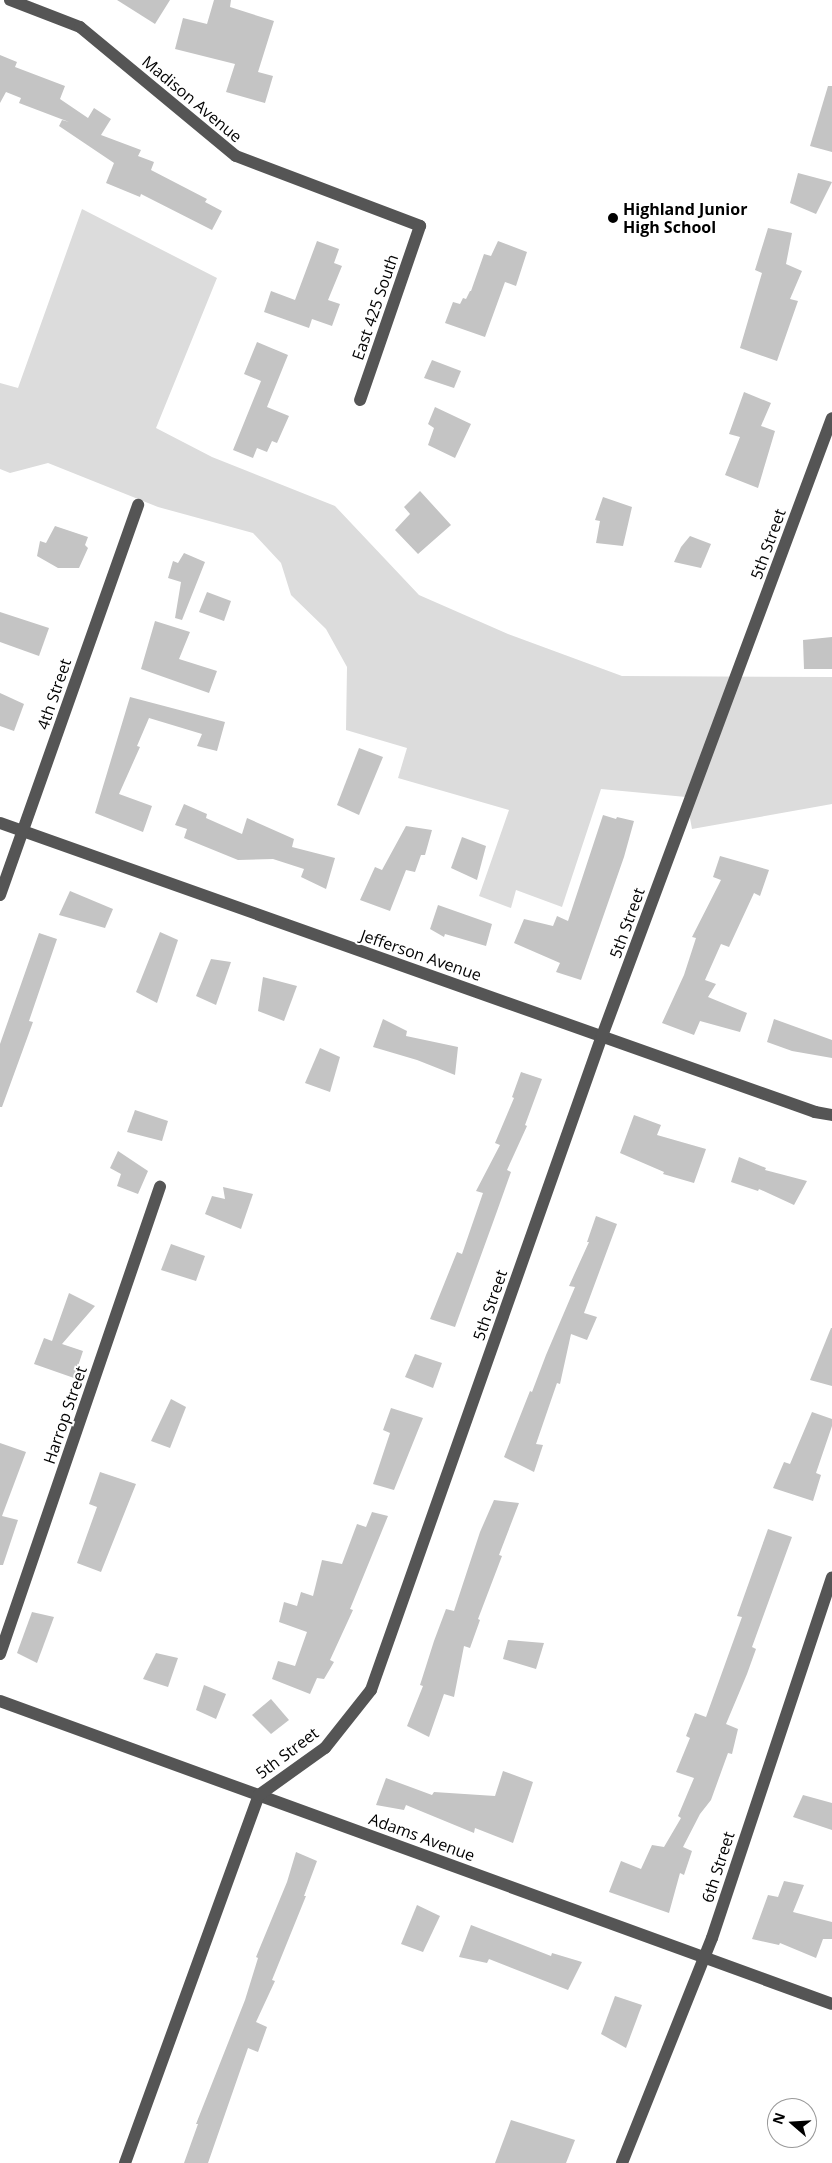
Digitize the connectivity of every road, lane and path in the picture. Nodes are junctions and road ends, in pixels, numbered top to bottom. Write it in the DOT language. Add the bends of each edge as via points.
graph roads {
  1 [pos="10,0"];
  2 [pos="420,226"];
  3 [pos="360,400"];
  4 [pos="832,418"];
  5 [pos="138,505"];
  6 [pos="0,823"];
  7 [pos="22,832"];
  8 [pos="0,895"];
  9 [pos="602,1036"];
  10 [pos="832,1115"];
  11 [pos="160,1187"];
  12 [pos="832,1577"];
  13 [pos="0,1654"];
  14 [pos="0,1701"];
  15 [pos="259,1795"];
  16 [pos="704,1957"];
  17 [pos="832,2004"];
  18 [pos="125,2163"];
  19 [pos="622,2163"];
  1 -- 2 [label="street, Madison Avenue" via="80,26 236,156"];
  2 -- 3 [label="street, East 425 South"];
  4 -- 9 [label="street, 5th Street"];
  5 -- 7 [label="street, 4th Street"];
  6 -- 7 [label="street, Jefferson Avenue"];
  7 -- 8 [label="street, 4th Street"];
  7 -- 9 [label="street, Jefferson Avenue"];
  9 -- 10 [label="street, Jefferson Avenue" via="815,1112"];
  9 -- 15 [label="street, 5th Street" via="371,1690 325,1748"];
  11 -- 13 [label="street, Harrop Street"];
  12 -- 16 [label="street, 6th Street"];
  14 -- 15 [label="street, Adams Avenue"];
  15 -- 16 [label="street, Adams Avenue"];
  15 -- 18 [label="street, 5th Street"];
  16 -- 17 [label="street, Adams Avenue"];
  16 -- 19 [label="street, 6th Street"];
}
